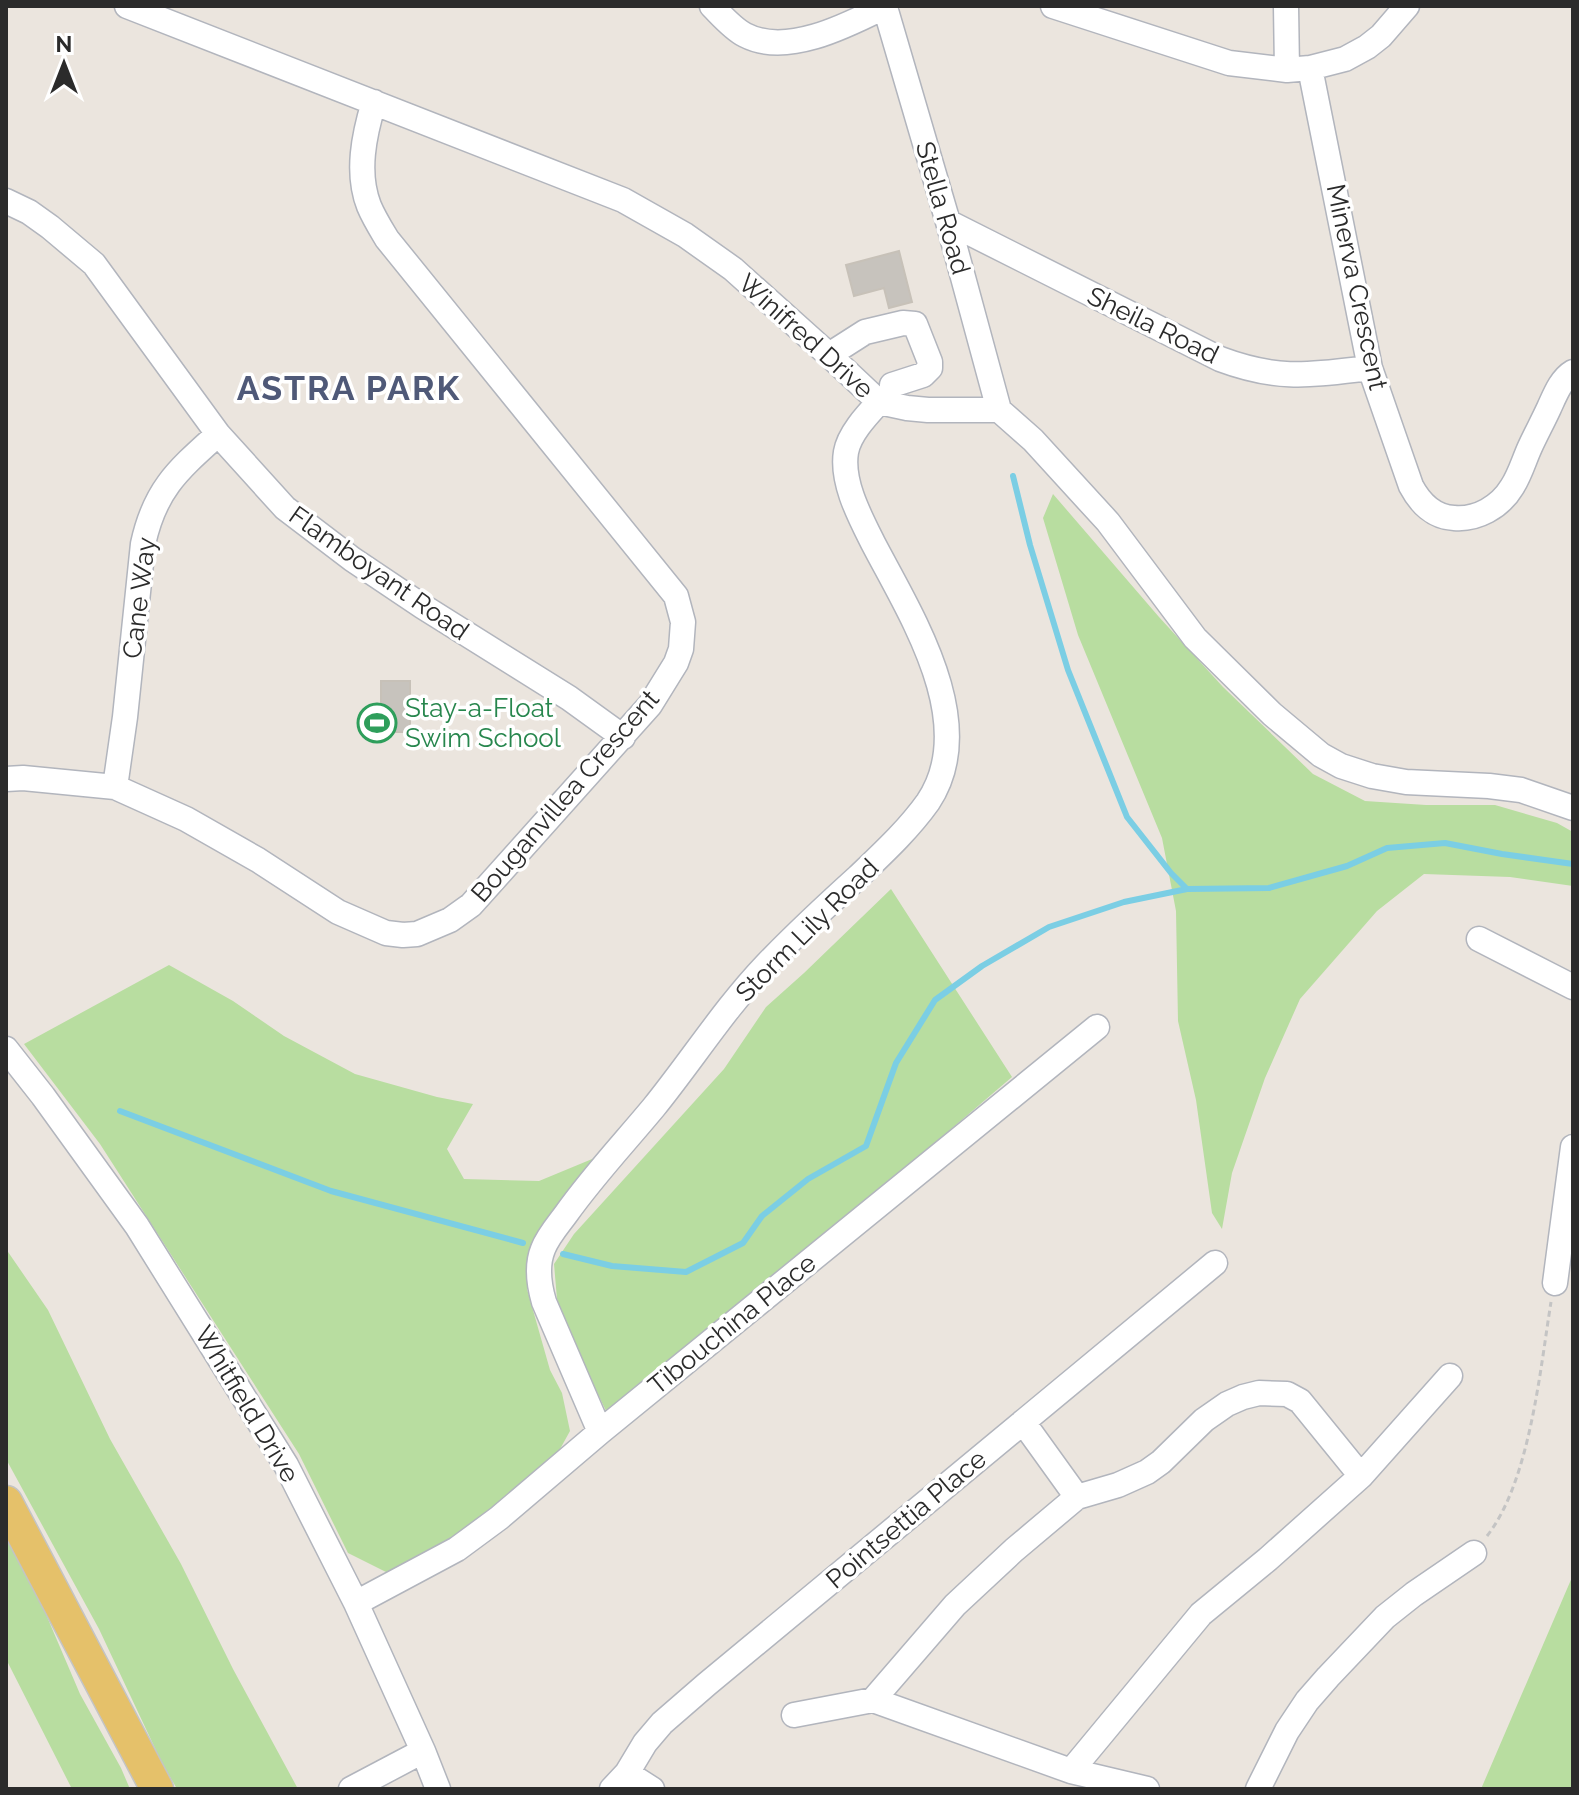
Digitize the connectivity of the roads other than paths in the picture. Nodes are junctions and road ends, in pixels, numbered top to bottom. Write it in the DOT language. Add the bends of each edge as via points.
graph roads {
  1 [pos="127,6"];
  2 [pos="712,6"];
  3 [pos="1053,6"];
  4 [pos="1286,6"];
  5 [pos="1407,6"];
  6 [pos="885,7"];
  7 [pos="1299,69"];
  8 [pos="374,102"];
  9 [pos="6,201"];
  10 [pos="948,222"];
  11 [pos="829,355"];
  12 [pos="1370,368"];
  13 [pos="1573,372"];
  14 [pos="886,393"];
  15 [pos="999,410"];
  16 [pos="218,434"];
  17 [pos="623,737"];
  18 [pos="6,779"];
  19 [pos="115,787"];
  20 [pos="1573,808"];
  21 [pos="1479,939"];
  22 [pos="1573,987"];
  23 [pos="1097,1027"];
  24 [pos="6,1049"];
  25 [pos="1573,1147"];
  26 [pos="1215,1263"];
  27 [pos="1555,1283"];
  28 [pos="1450,1376"];
  29 [pos="1023,1422"];
  30 [pos="600,1432"];
  31 [pos="1361,1476"];
  32 [pos="1077,1497"];
  33 [pos="6,1502"];
  34 [pos="1474,1553"];
  35 [pos="356,1603"];
  36 [pos="873,1700"];
  37 [pos="794,1715"];
  38 [pos="423,1751"];
  39 [pos="1071,1771"];
  40 [pos="619,1781"];
  41 [pos="157,1789"];
  42 [pos="351,1789"];
  43 [pos="438,1789"];
  44 [pos="652,1789"];
  45 [pos="1147,1789"];
  46 [pos="1258,1789"];
  1 -- 8 [label="street, Winifred Drive"];
  2 -- 6 [label="street" via="744,35 771,42 811,39"];
  3 -- 7 [label="street" via="1229,63"];
  4 -- 7 [label="street, Minerva Crescent"];
  5 -- 7 [label="street" via="1367,47 1345,59"];
  6 -- 10 [label="street, Stella Road"];
  7 -- 12 [label="street, Minerva Crescent"];
  8 -- 11 [label="street, Winifred Drive" via="650,214 733,269"];
  8 -- 17 [label="street, Bouganvillea Crescent" via="365,130 362,182 387,239 676,596 683,622 676,663"];
  9 -- 16 [label="street, Flamboyant Road" via="50,227 94,264"];
  10 -- 12 [label="street, Sheila Road" via="1243,368 1306,376"];
  10 -- 15 [label="street, Stella Road"];
  11 -- 14 [label="street, Winifred Drive"];
  11 -- 14 [label="street" via="865,332 915,324 930,368"];
  12 -- 13 [label="street, Minerva Crescent" via="1417,499 1431,511 1459,519 1493,508 1511,489 1556,392"];
  14 -- 15 [label="street, Winifred Drive" via="907,408"];
  14 -- 30 [label="street, Storm Lily Road" via="847,448 846,468 865,526 939,684 946,727 938,782 897,840 746,988 550,1235 539,1263 540,1288"];
  15 -- 20 [label="street" via="1108,522 1195,638 1321,755 1372,776 1521,790"];
  16 -- 17 [label="street, Flamboyant Road" via="285,508 352,559"];
  16 -- 19 [label="street, Cane Way" via="173,476 149,520"];
  17 -- 19 [label="street, Bouganvillea Crescent" via="471,905 417,934 386,933 338,912 186,819"];
  18 -- 19 [label="street, Bouganvillea Crescent"];
  21 -- 22 [label="street"];
  23 -- 30 [label="street, Tibouchina Place"];
  24 -- 35 [label="street, Whitfield Drive" via="137,1226 286,1465"];
  25 -- 27 [label="street"];
  26 -- 29 [label="street, Pointsettia Place"];
  28 -- 31 [label="street"];
  29 -- 32 [label="street"];
  29 -- 40 [label="street, Pointsettia Place" via="673,1713"];
  30 -- 35 [label="street, Tibouchina Place" via="457,1549"];
  31 -- 32 [label="street" via="1300,1401 1287,1394 1259,1393 1227,1404 1204,1420 1147,1472"];
  31 -- 39 [label="street" via="1201,1614"];
  32 -- 36 [label="street" via="955,1605"];
  33 -- 41 [label="main road"];
  34 -- 46 [label="street" via="1385,1617 1328,1677 1287,1731"];
  35 -- 38 [label="street, Whitfield Drive"];
  36 -- 37 [label="street"];
  36 -- 39 [label="street"];
  38 -- 42 [label="street"];
  38 -- 43 [label="street, Whitfield Drive"];
  39 -- 45 [label="street"];
  40 -- 44 [label="street"];
}
